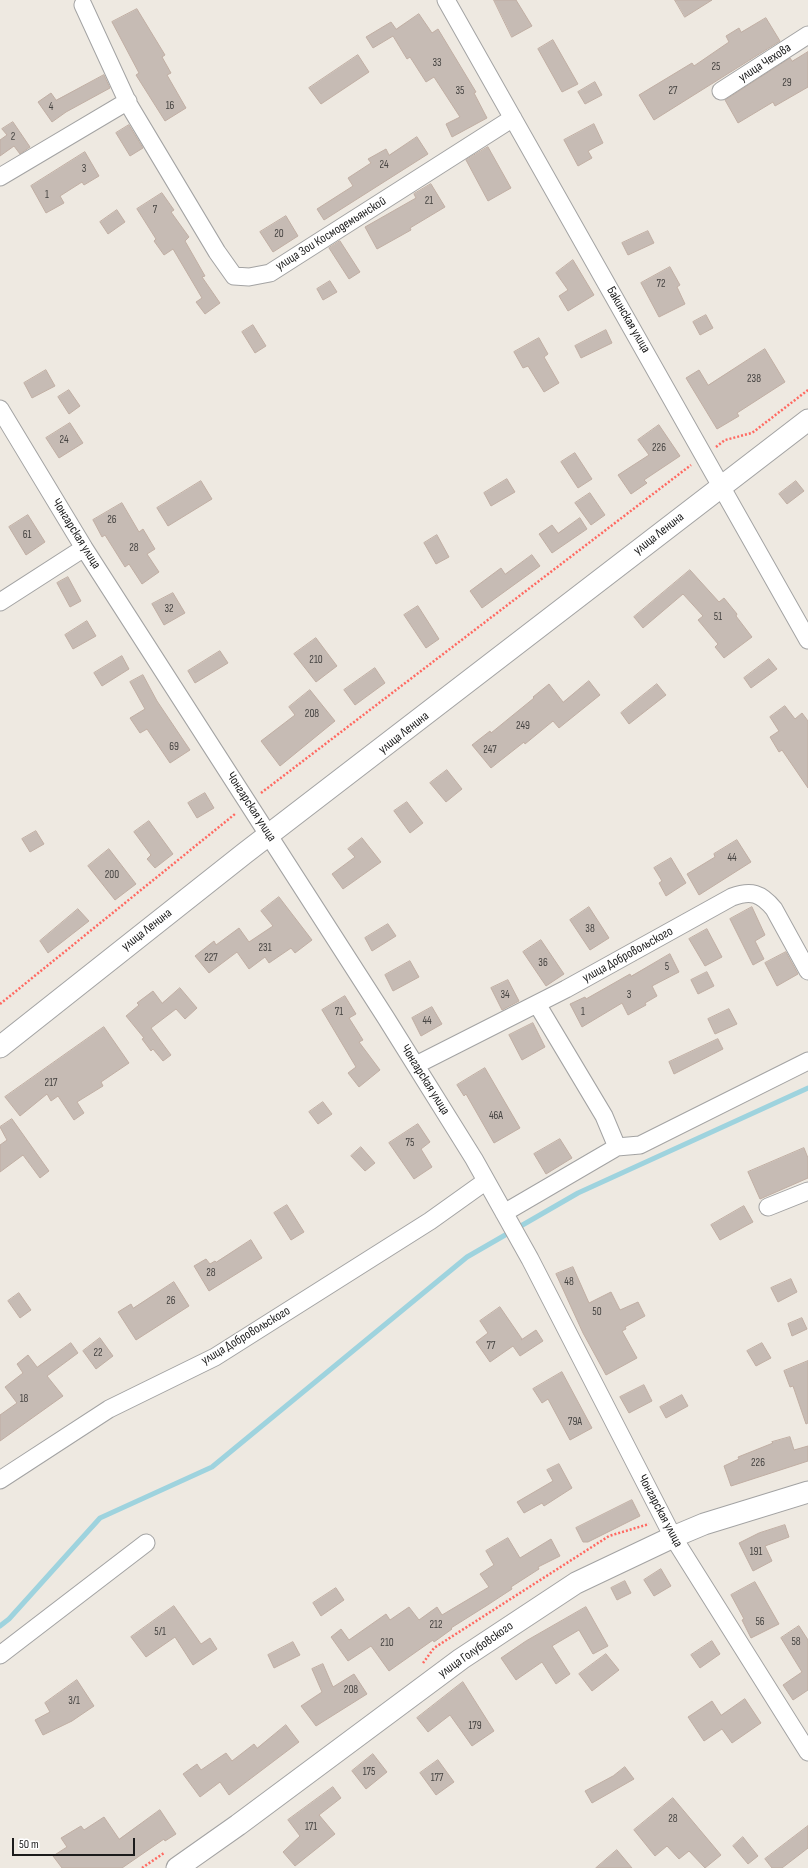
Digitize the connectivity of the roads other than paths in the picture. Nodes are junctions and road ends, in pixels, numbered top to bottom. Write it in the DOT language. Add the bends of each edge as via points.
graph roads {
  1 [pos="446,0"];
  2 [pos="83,6"];
  3 [pos="808,35"];
  4 [pos="721,92"];
  5 [pos="128,101"];
  6 [pos="514,118"];
  7 [pos="0,177"];
  8 [pos="0,409"];
  9 [pos="808,420"];
  10 [pos="722,485"];
  11 [pos="84,548"];
  12 [pos="0,602"];
  13 [pos="808,640"];
  14 [pos="270,835"];
  15 [pos="808,971"];
  16 [pos="537,1004"];
  17 [pos="0,1047"];
  18 [pos="808,1061"];
  19 [pos="416,1065"];
  20 [pos="617,1147"];
  21 [pos="486,1181"];
  22 [pos="808,1191"];
  23 [pos="768,1207"];
  24 [pos="502,1210"];
  25 [pos="0,1480"];
  26 [pos="808,1492"];
  27 [pos="672,1537"];
  28 [pos="146,1543"];
  29 [pos="0,1655"];
  30 [pos="808,1752"];
  31 [pos="177,1868"];
  1 -- 6 [label="street, Бакинская улица"];
  2 -- 5 [label="street, улица Зои Космодемьянской"];
  3 -- 4 [label="street, улица Чехова"];
  5 -- 6 [label="street, улица Зои Космодемьянской" via="217,252 234,276 249,277 270,273"];
  5 -- 7 [label="street"];
  6 -- 10 [label="street, Бакинская улица"];
  8 -- 11 [label="street, Чонгарская улица"];
  9 -- 10 [label="street, улица Ленина"];
  10 -- 13 [label="street, Бакинская улица"];
  10 -- 14 [label="street, улица Ленина"];
  11 -- 12 [label="street"];
  11 -- 14 [label="street, Чонгарская улица"];
  14 -- 17 [label="street, улица Ленина"];
  14 -- 19 [label="street, Чонгарская улица"];
  15 -- 16 [label="street, улица Добровольского" via="774,909 757,894 746,892 732,897"];
  16 -- 19 [label="street, улица Добровольского"];
  16 -- 20 [label="street" via="604,1116"];
  18 -- 20 [label="street" via="640,1145"];
  19 -- 21 [label="street, Чонгарская улица"];
  20 -- 24 [label="street"];
  21 -- 24 [label="street, Чонгарская улица"];
  21 -- 25 [label="street, улица Добровольского" via="430,1221 215,1357 109,1409"];
  22 -- 23 [label="street"];
  24 -- 27 [label="street, Чонгарская улица"];
  26 -- 27 [label="street, улица Голубовского" via="704,1524"];
  27 -- 30 [label="street, Чонгарская улица"];
  27 -- 31 [label="street, улица Голубовского" via="576,1583 461,1659"];
  28 -- 29 [label="street"];
}
